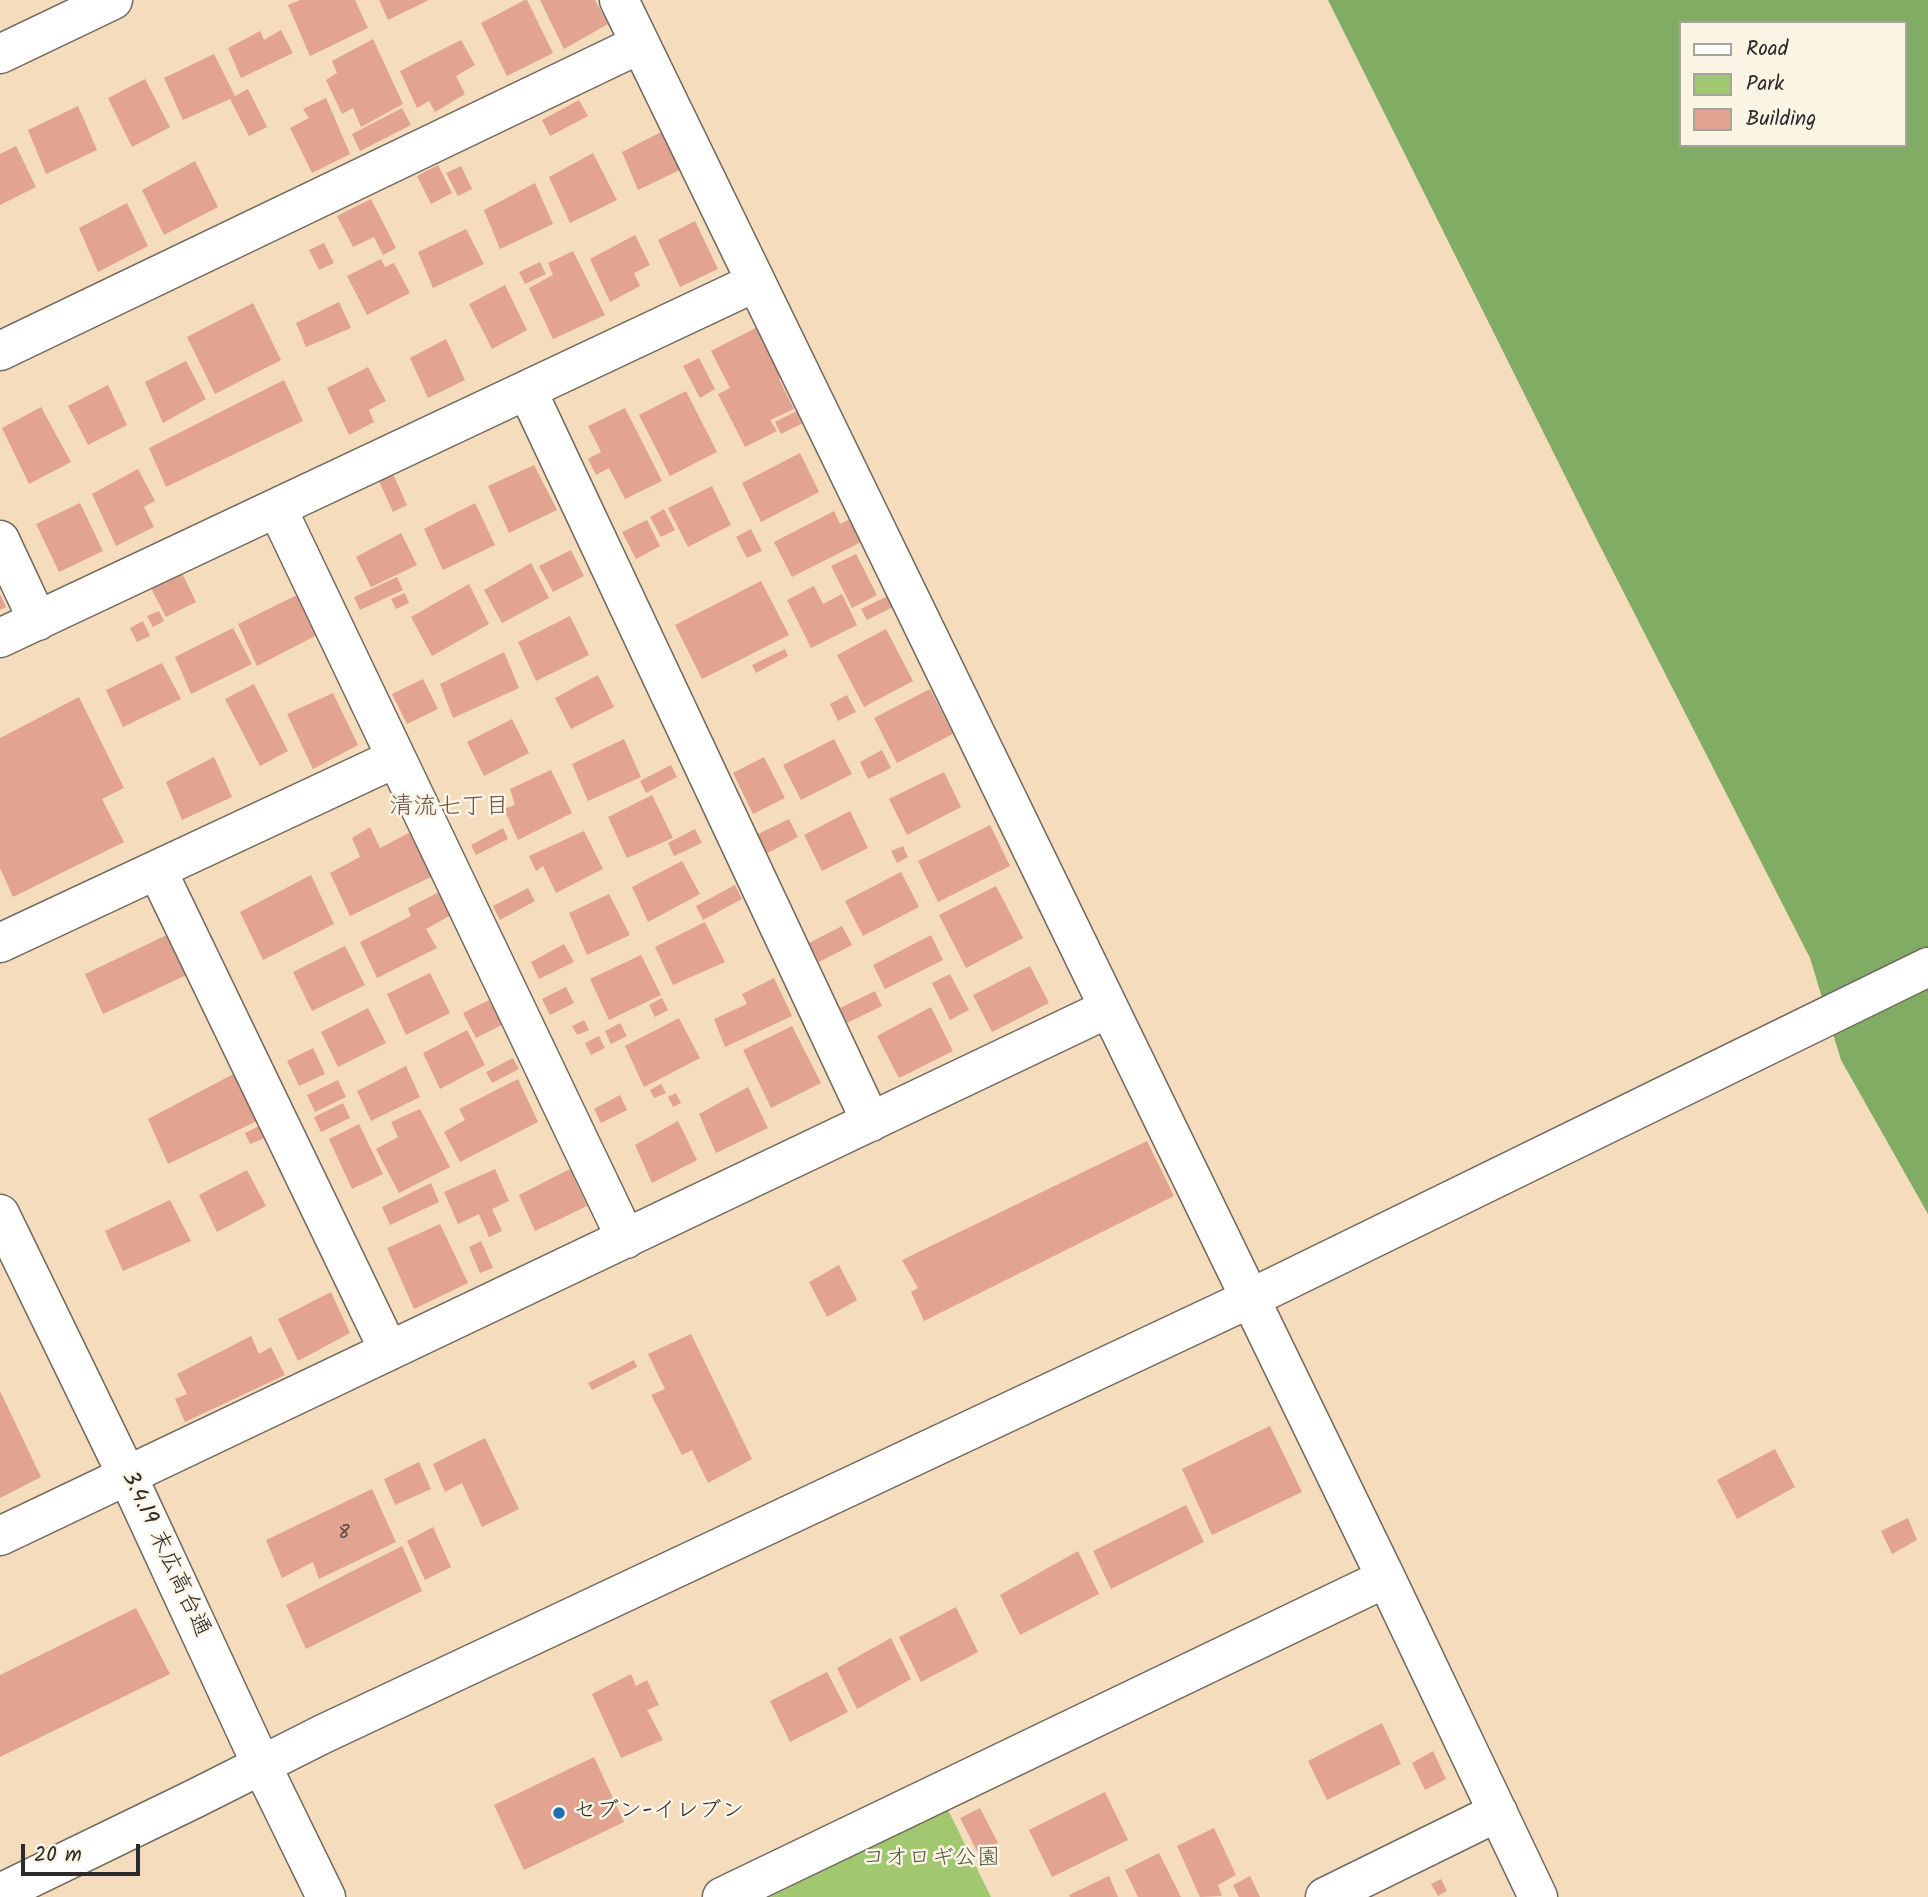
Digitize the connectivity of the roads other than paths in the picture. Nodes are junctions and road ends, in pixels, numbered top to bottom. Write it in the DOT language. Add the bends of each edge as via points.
graph roads {
  1 [pos="113,0"];
  2 [pos="619,0"];
  3 [pos="640,44"];
  4 [pos="0,54"];
  5 [pos="756,282"];
  6 [pos="0,351"];
  7 [pos="527,390"];
  8 [pos="277,508"];
  9 [pos="0,540"];
  10 [pos="38,621"];
  11 [pos="0,638"];
  12 [pos="396,758"];
  13 [pos="157,870"];
  14 [pos="0,943"];
  15 [pos="1928,967"];
  16 [pos="1110,1008"];
  17 [pos="871,1122"];
  18 [pos="0,1214"];
  19 [pos="626,1238"];
  20 [pos="1251,1298"];
  21 [pos="389,1351"];
  22 [pos="127,1476"];
  23 [pos="0,1536"];
  24 [pos="1387,1578"];
  25 [pos="262,1766"];
  26 [pos="1497,1812"];
  27 [pos="0,1893"];
  28 [pos="326,1897"];
  29 [pos="723,1897"];
  30 [pos="1325,1897"];
  31 [pos="1538,1897"];
  1 -- 4 [label="street"];
  2 -- 3 [label="street"];
  3 -- 5 [label="street"];
  3 -- 6 [label="street"];
  5 -- 7 [label="street"];
  5 -- 16 [label="street"];
  7 -- 8 [label="street"];
  7 -- 17 [label="street"];
  8 -- 10 [label="street"];
  8 -- 12 [label="street"];
  9 -- 10 [label="street"];
  10 -- 11 [label="street"];
  12 -- 13 [label="street"];
  12 -- 19 [label="street"];
  13 -- 14 [label="street"];
  13 -- 21 [label="street"];
  15 -- 20 [label="street"];
  16 -- 17 [label="street"];
  16 -- 20 [label="street"];
  17 -- 19 [label="street"];
  18 -- 22 [label="street, 3.4.19 末広高台通"];
  19 -- 21 [label="street"];
  20 -- 24 [label="street"];
  20 -- 25 [label="street"];
  21 -- 22 [label="street"];
  22 -- 23 [label="street"];
  22 -- 25 [label="street, 3.4.19 末広高台通"];
  24 -- 26 [label="street"];
  24 -- 29 [label="street"];
  25 -- 27 [label="street"];
  25 -- 28 [label="street, 3.4.19 末広高台通"];
  26 -- 30 [label="street"];
  26 -- 31 [label="street"];
}
